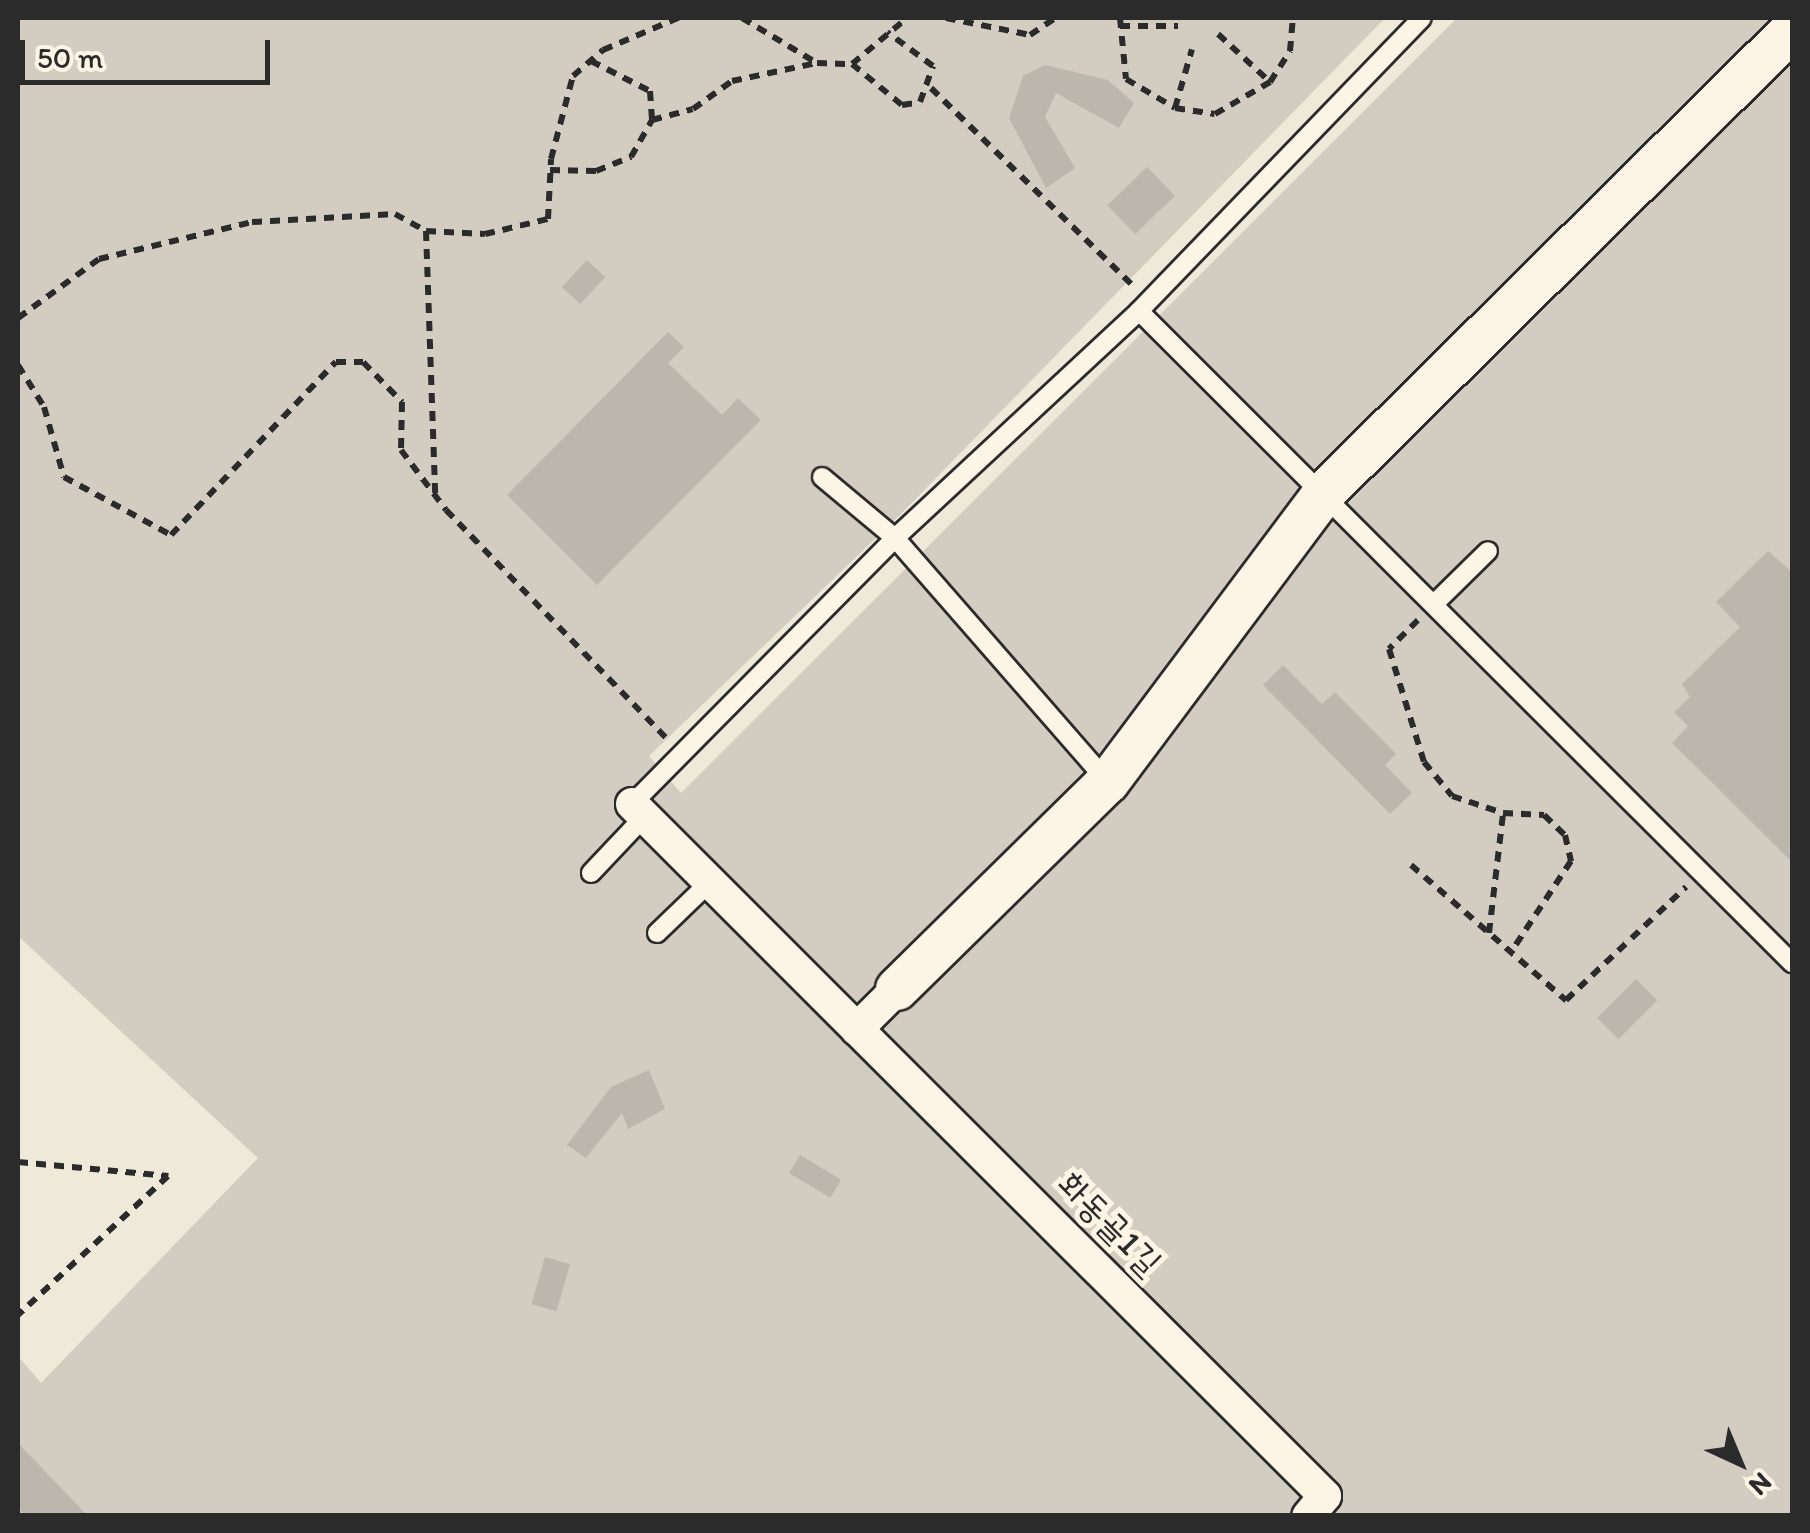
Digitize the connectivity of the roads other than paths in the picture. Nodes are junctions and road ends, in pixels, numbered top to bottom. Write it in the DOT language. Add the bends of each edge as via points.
graph roads {
  1 [pos="1422,18"];
  2 [pos="1792,30"];
  3 [pos="1144,306"];
  4 [pos="822,477"];
  5 [pos="1325,492"];
  6 [pos="895,538"];
  7 [pos="1488,551"];
  8 [pos="1435,604"];
  9 [pos="1108,782"];
  10 [pos="638,810"];
  11 [pos="591,873"];
  12 [pos="709,883"];
  13 [pos="657,932"];
  14 [pos="1792,963"];
  15 [pos="897,989"];
  16 [pos="858,1029"];
  17 [pos="1326,1509"];
  1 -- 3 [label="lane"];
  2 -- 5 [label="street"];
  3 -- 5 [label="lane"];
  3 -- 6 [label="lane"];
  4 -- 6 [label="lane"];
  5 -- 8 [label="lane"];
  5 -- 9 [label="street"];
  6 -- 9 [label="lane"];
  6 -- 10 [label="lane" via="681,754"];
  7 -- 8 [label="lane"];
  8 -- 14 [label="lane"];
  9 -- 15 [label="street"];
  10 -- 11 [label="lane"];
  10 -- 12 [label="street, 화동골1길"];
  12 -- 13 [label="lane"];
  12 -- 16 [label="street, 화동골1길"];
  15 -- 16 [label="street"];
  16 -- 17 [label="street, 화동골1길"];
}
